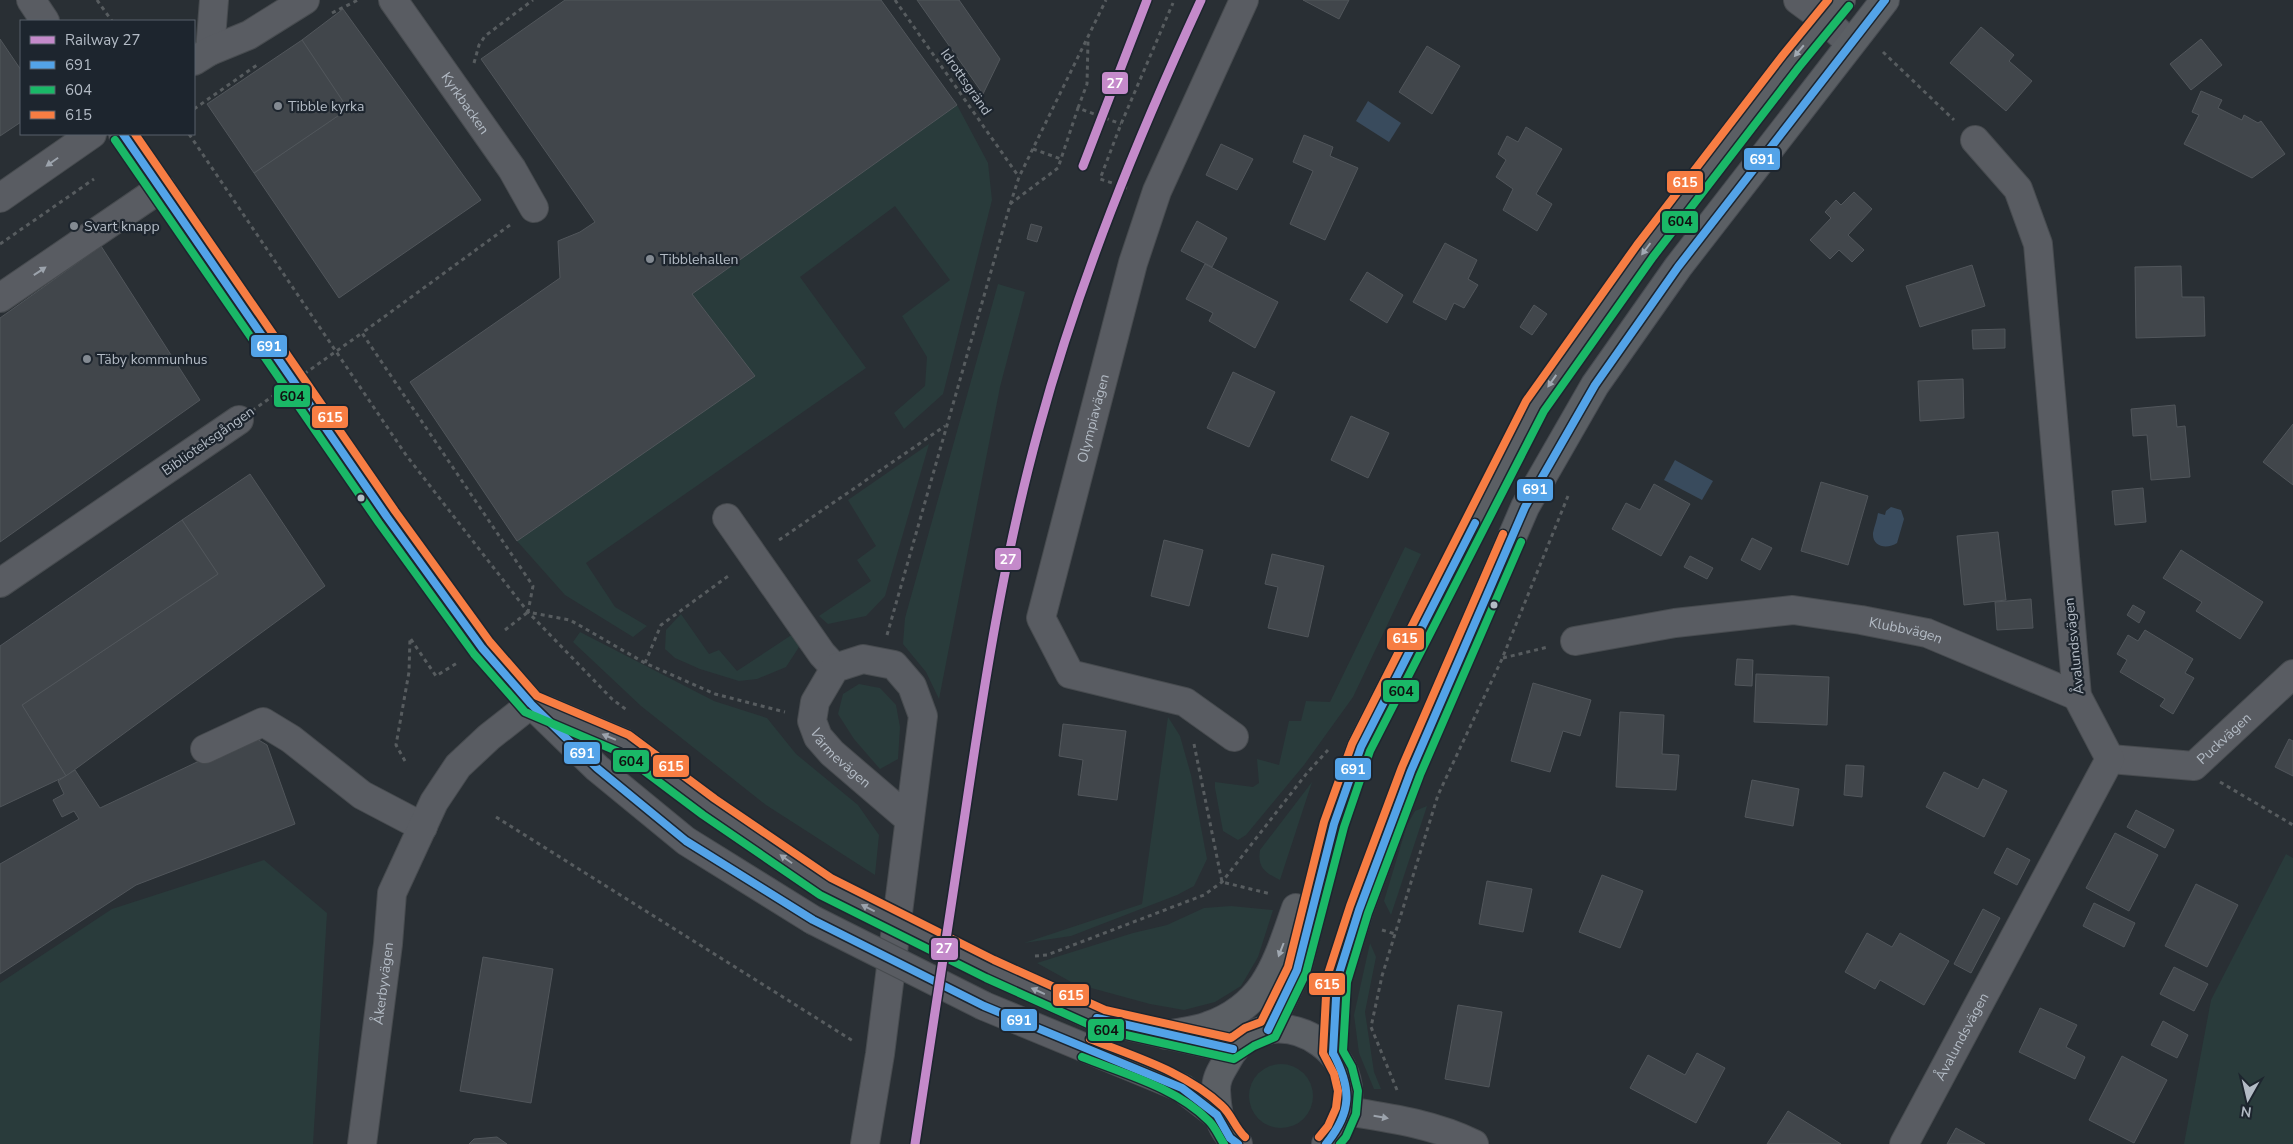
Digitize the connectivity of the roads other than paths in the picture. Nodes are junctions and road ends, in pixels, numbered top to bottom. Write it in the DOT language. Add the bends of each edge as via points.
graph roads {
  1 [pos="31,0"];
  2 [pos="214,0"];
  3 [pos="305,0"];
  4 [pos="393,0"];
  5 [pos="1244,0"];
  6 [pos="1798,0"];
  7 [pos="1885,0"];
  8 [pos="1834,10"];
  9 [pos="44,20"];
  10 [pos="1850,43"];
  11 [pos="202,56"];
  12 [pos="91,135"];
  13 [pos="124,135"];
  14 [pos="1975,140"];
  15 [pos="161,188"];
  16 [pos="0,198"];
  17 [pos="534,208"];
  18 [pos="0,298"];
  19 [pos="239,420"];
  20 [pos="727,518"];
  21 [pos="0,583"];
  22 [pos="1575,640"];
  23 [pos="835,668"];
  24 [pos="2293,674"];
  25 [pos="2077,696"];
  26 [pos="531,704"];
  27 [pos="1234,737"];
  28 [pos="205,748"];
  29 [pos="2110,759"];
  30 [pos="909,819"];
  31 [pos="1334,824"];
  32 [pos="423,827"];
  33 [pos="1268,1030"];
  34 [pos="1166,1035"];
  35 [pos="1233,1049"];
  36 [pos="1333,1053"];
  37 [pos="1346,1111"];
  38 [pos="1217,1114"];
  39 [pos="362,1144"];
  40 [pos="865,1144"];
  41 [pos="1238,1144"];
  42 [pos="1326,1144"];
  43 [pos="1474,1144"];
  44 [pos="1904,1144"];
  1 -- 9 [label="street"];
  2 -- 11 [label="street"];
  3 -- 11 [label="street" via="249,35"];
  4 -- 17 [label="street, Kyrkbacken" via="512,169"];
  5 -- 27 [label="street, Olympiavägen" via="1157,191 1133,263 1041,618 1070,674 1185,702"];
  6 -- 8 [label="street"];
  7 -- 10 [label="main road"];
  8 -- 10 [label="street"];
  8 -- 31 [label="main road, one-way" via="1645,251 1535,406 1362,747"];
  10 -- 36 [label="main road" via="1678,267 1612,361 1525,507 1411,771 1359,910 1336,980"];
  12 -- 16 [label="street, one-way"];
  13 -- 15 [label="street"];
  14 -- 25 [label="street, Åvalundsvägen" via="2018,189 2038,244"];
  18 -- 15 [label="street, one-way"];
  15 -- 26 [label="street" via="387,517 482,648"];
  19 -- 21 [label="street, Biblioteksgången"];
  20 -- 23 [label="street"];
  22 -- 25 [label="street, Klubbvägen" via="1675,623 1792,610 1927,633"];
  23 -- 30 [label="street, Värmevägen" via="815,702 812,721 818,737 832,753"];
  23 -- 30 [label="street" via="863,659 882,661 894,665 912,686 923,716"];
  24 -- 29 [label="street, Puckvägen" via="2194,766"];
  25 -- 29 [label="street, Åvalundsvägen"];
  26 -- 32 [label="street, Åkerbyvägen" via="458,766 434,802"];
  34 -- 26 [label="street, one-way, bridge" via="1102,1020 990,969 826,887 709,807 624,743"];
  26 -- 38 [label="street, bridge" via="597,768 686,841 813,920 984,1006 1182,1088"];
  28 -- 32 [label="street" via="263,722 291,739 362,795"];
  29 -- 44 [label="street, Åvalundsvägen"];
  30 -- 40 [label="street" via="880,1054"];
  31 -- 33 [label="main road" via="1297,970"];
  31 -- 34 [label="main road, one-way" via="1303,890 1278,957 1259,993 1226,1019 1206,1027"];
  32 -- 39 [label="street, Åkerbyvägen" via="392,893"];
  33 -- 35 [label="main road" via="1249,1037"];
  33 -- 36 [label="main road" via="1292,1029 1314,1037"];
  34 -- 35 [label="street"];
  35 -- 38 [label="main road" via="1216,1080"];
  36 -- 37 [label="main road" via="1343,1070 1348,1090"];
  37 -- 42 [label="main road" via="1337,1132"];
  37 -- 43 [label="street, one-way" via="1416,1123 1457,1135"];
  38 -- 41 [label="main road" via="1230,1138"];
}
